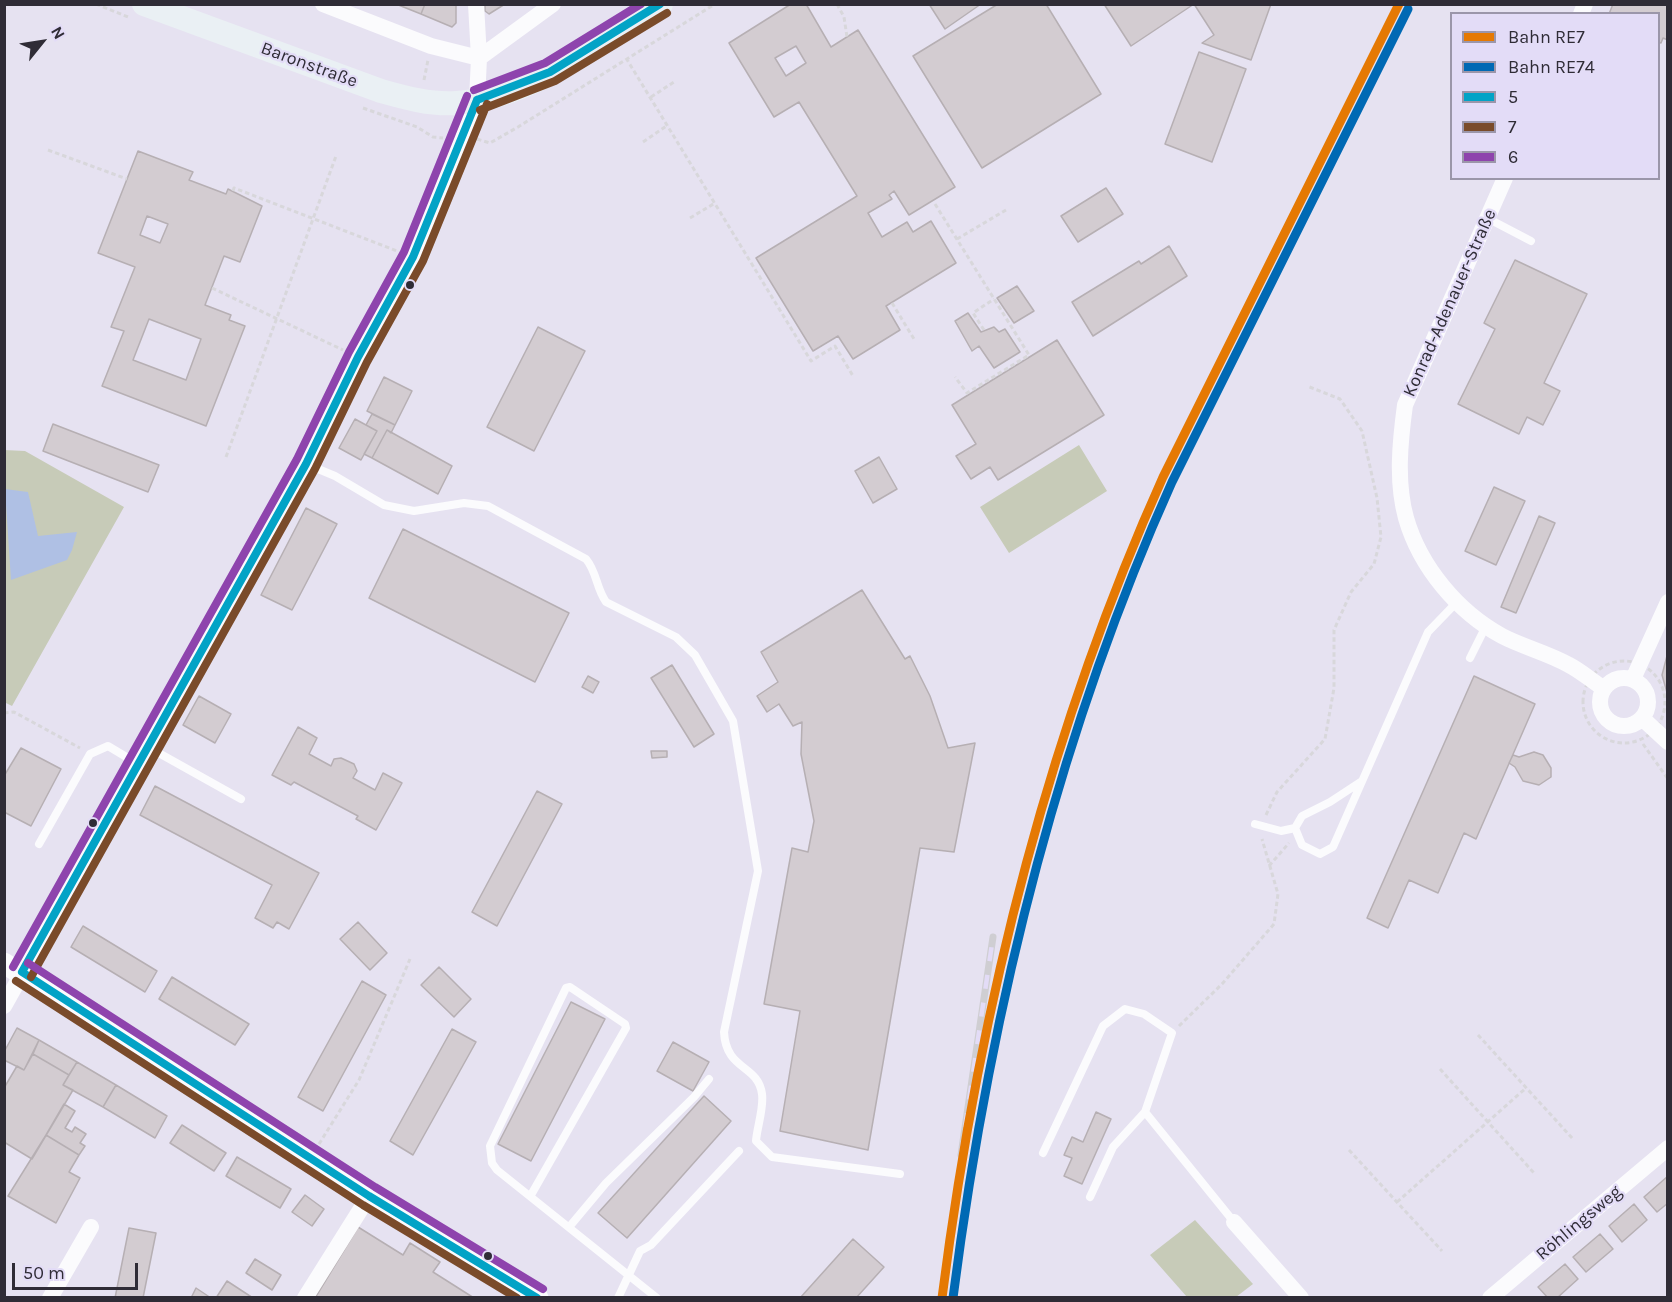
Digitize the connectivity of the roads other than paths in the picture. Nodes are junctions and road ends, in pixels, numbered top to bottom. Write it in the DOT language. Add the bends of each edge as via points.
graph roads {
  1 [pos="144,4"];
  2 [pos="323,4"];
  3 [pos="476,4"];
  4 [pos="553,4"];
  5 [pos="661,4"];
  6 [pos="479,58"];
  7 [pos="477,100"];
  8 [pos="1504,180"];
  9 [pos="1487,218"];
  10 [pos="1531,241"];
  11 [pos="306,464"];
  12 [pos="1668,602"];
  13 [pos="1456,603"];
  14 [pos="1486,626"];
  15 [pos="1470,658"];
  16 [pos="1637,672"];
  17 [pos="1596,684"];
  18 [pos="1642,718"];
  19 [pos="1668,742"];
  20 [pos="148,747"];
  21 [pos="138,764"];
  22 [pos="1362,781"];
  23 [pos="241,799"];
  24 [pos="1258,824"];
  25 [pos="1296,833"];
  26 [pos="39,844"];
  27 [pos="13,967"];
  28 [pos="4,1006"];
  29 [pos="709,1079"];
  30 [pos="1145,1112"];
  31 [pos="1668,1148"];
  32 [pos="740,1151"];
  33 [pos="1043,1154"];
  34 [pos="900,1174"];
  35 [pos="531,1195"];
  36 [pos="369,1196"];
  37 [pos="1090,1197"];
  38 [pos="1234,1222"];
  39 [pos="570,1226"];
  40 [pos="91,1227"];
  41 [pos="628,1275"];
  42 [pos="50,1298"];
  43 [pos="305,1298"];
  44 [pos="538,1298"];
  45 [pos="618,1298"];
  46 [pos="657,1298"];
  47 [pos="1301,1298"];
  48 [pos="1490,1298"];
  1 -- 7 [label="main road, Baronstraße" via="381,91 435,103"];
  2 -- 6 [label="street" via="431,46"];
  3 -- 6 [label="street"];
  4 -- 6 [label="street"];
  5 -- 7 [label="main road, Baronstraße" via="532,82"];
  6 -- 7 [label="street"];
  7 -- 11 [label="street" via="413,257"];
  8 -- 9 [label="street, Konrad-Adenauer-Straße"];
  9 -- 10 [label="lane"];
  9 -- 13 [label="street, Konrad-Adenauer-Straße" via="1405,405 1400,440 1406,519 1428,567"];
  11 -- 20 [label="street"];
  11 -- 34 [label="lane" via="384,505 414,511 464,502 488,506 586,559 594,568 606,602 676,637 695,655 733,721 758,871 724,1032 725,1048 758,1081 763,1095 756,1142 772,1157"];
  12 -- 16 [label="street"];
  13 -- 14 [label="street, Konrad-Adenauer-Straße"];
  13 -- 22 [label="lane" via="1428,632"];
  14 -- 15 [label="lane"];
  14 -- 17 [label="street, Konrad-Adenauer-Straße" via="1570,665"];
  16 -- 17 [label="street"];
  16 -- 18 [label="street" via="1648,699"];
  17 -- 18 [label="street" via="1608,721 1623,726"];
  18 -- 19 [label="street"];
  20 -- 21 [label="street"];
  20 -- 23 [label="lane"];
  21 -- 26 [label="lane" via="108,746 90,754"];
  21 -- 27 [label="street"];
  22 -- 25 [label="lane" via="1302,816"];
  22 -- 25 [label="lane" via="1336,849 1320,854 1302,845"];
  24 -- 25 [label="lane"];
  27 -- 28 [label="street"];
  27 -- 36 [label="street"];
  29 -- 39 [label="lane" via="606,1183"];
  30 -- 33 [label="lane" via="1172,1033 1144,1014 1125,1008 1103,1026"];
  30 -- 37 [label="lane" via="1113,1147"];
  30 -- 38 [label="lane"];
  31 -- 48 [label="street, Röhlingsweg"];
  32 -- 41 [label="lane" via="651,1245 640,1251"];
  35 -- 35 [label="lane" via="497,1170 490,1146 550,1016 570,987 626,1028"];
  35 -- 39 [label="lane"];
  36 -- 43 [label="street"];
  36 -- 44 [label="street"];
  38 -- 47 [label="street"];
  39 -- 41 [label="lane"];
  40 -- 42 [label="street"];
  41 -- 45 [label="lane"];
  41 -- 46 [label="lane"];
}
